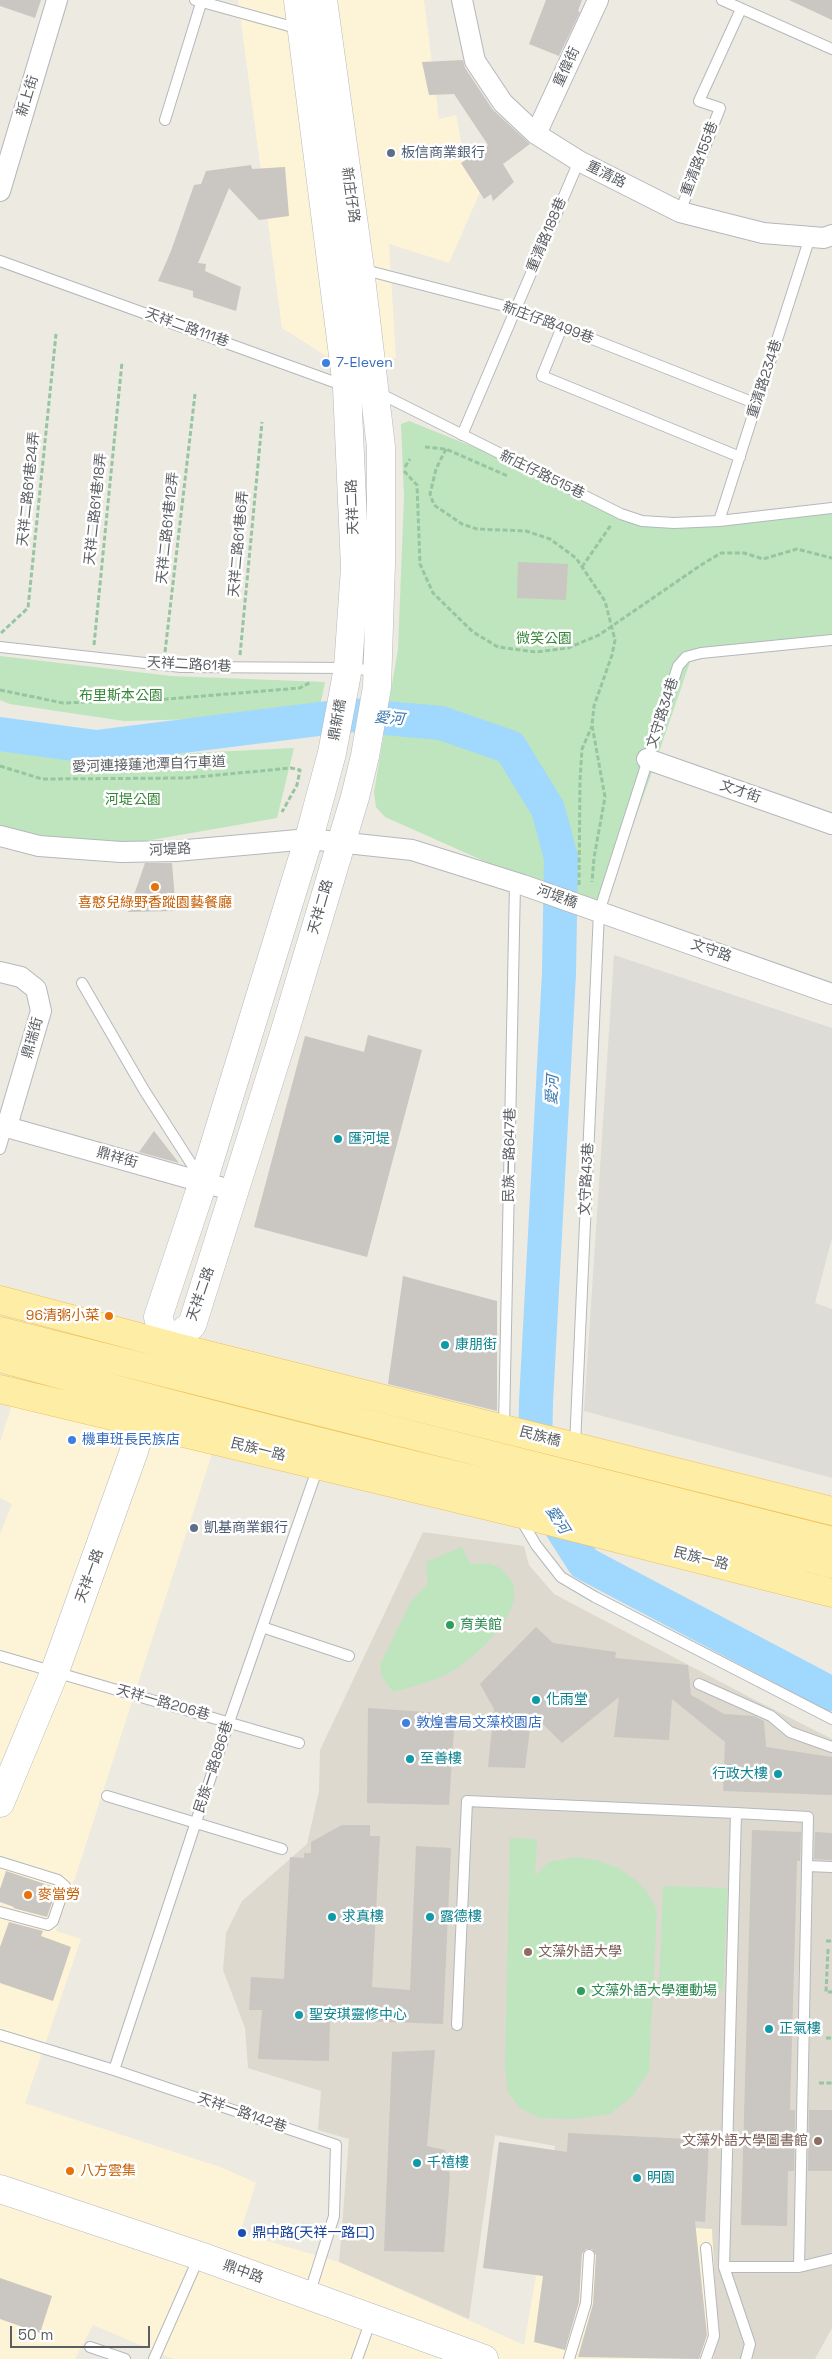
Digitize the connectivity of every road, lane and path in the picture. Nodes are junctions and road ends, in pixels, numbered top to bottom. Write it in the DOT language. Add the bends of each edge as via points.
graph roads {
  1 [pos="57,0"];
  2 [pos="298,0"];
  3 [pos="323,0"];
  4 [pos="462,0"];
  5 [pos="598,0"];
  6 [pos="722,0"];
  7 [pos="199,1"];
  8 [pos="741,9"];
  9 [pos="315,32"];
  10 [pos="832,49"];
  11 [pos="165,120"];
  12 [pos="536,134"];
  13 [pos="579,161"];
  14 [pos="0,191"];
  15 [pos="680,212"];
  16 [pos="832,235"];
  17 [pos="810,237"];
  18 [pos="0,260"];
  19 [pos="347,271"];
  20 [pos="516,309"];
  21 [pos="562,328"];
  22 [pos="56,334"];
  23 [pos="122,362"];
  24 [pos="361,389"];
  25 [pos="195,394"];
  26 [pos="757,404"];
  27 [pos="262,422"];
  28 [pos="462,435"];
  29 [pos="381,447"];
  30 [pos="425,447"];
  31 [pos="446,449"];
  32 [pos="740,457"];
  33 [pos="514,478"];
  34 [pos="832,508"];
  35 [pos="719,521"];
  36 [pos="604,522"];
  37 [pos="832,558"];
  38 [pos="582,567"];
  39 [pos="612,626"];
  40 [pos="0,634"];
  41 [pos="832,640"];
  42 [pos="0,647"];
  43 [pos="93,658"];
  44 [pos="164,665"];
  45 [pos="239,668"];
  46 [pos="346,677"];
  47 [pos="377,680"];
  48 [pos="0,690"];
  49 [pos="592,725"];
  50 [pos="647,759"];
  51 [pos="0,766"];
  52 [pos="282,812"];
  53 [pos="832,824"];
  54 [pos="0,836"];
  55 [pos="309,839"];
  56 [pos="341,841"];
  57 [pos="519,884"];
  58 [pos="595,910"];
  59 [pos="0,972"];
  60 [pos="82,983"];
  61 [pos="832,994"];
  62 [pos="4,1126"];
  63 [pos="0,1149"];
  64 [pos="203,1182"];
  65 [pos="234,1191"];
  66 [pos="0,1300"];
  67 [pos="0,1331"];
  68 [pos="167,1344"];
  69 [pos="0,1358"];
  70 [pos="158,1372"];
  71 [pos="0,1389"];
  72 [pos="146,1411"];
  73 [pos="494,1425"];
  74 [pos="575,1446"];
  75 [pos="492,1456"];
  76 [pos="318,1465"];
  77 [pos="514,1501"];
  78 [pos="572,1502"];
  79 [pos="832,1510"];
  80 [pos="832,1541"];
  81 [pos="832,1564"];
  82 [pos="832,1593"];
  83 [pos="262,1627"];
  84 [pos="0,1656"];
  85 [pos="349,1656"];
  86 [pos="55,1671"];
  87 [pos="699,1684"];
  88 [pos="832,1719"];
  89 [pos="229,1722"];
  90 [pos="299,1743"];
  91 [pos="832,1747"];
  92 [pos="108,1796"];
  93 [pos="0,1802"];
  94 [pos="736,1813"];
  95 [pos="196,1822"];
  96 [pos="282,1849"];
  97 [pos="0,1862"];
  98 [pos="807,1866"];
  99 [pos="832,1867"];
  100 [pos="0,1912"];
  101 [pos="826,1940"];
  102 [pos="832,1941"];
  103 [pos="828,1949"];
  104 [pos="832,1992"];
  105 [pos="457,2025"];
  106 [pos="0,2035"];
  107 [pos="826,2038"];
  108 [pos="832,2038"];
  109 [pos="114,2070"];
  110 [pos="819,2083"];
  111 [pos="832,2084"];
  112 [pos="0,2188"];
  113 [pos="706,2248"];
  114 [pos="589,2255"];
  115 [pos="200,2256"];
  116 [pos="832,2259"];
  117 [pos="724,2267"];
  118 [pos="799,2267"];
  119 [pos="308,2296"];
  120 [pos="372,2319"];
  121 [pos="90,2348"];
  122 [pos="126,2359"];
  123 [pos="154,2359"];
  124 [pos="357,2359"];
  125 [pos="484,2359"];
  126 [pos="569,2359"];
  127 [pos="706,2359"];
  128 [pos="746,2359"];
  1 -- 14 [label="street, 新上街"];
  2 -- 9 [label="street, 新庄仔路"];
  3 -- 9 [label="street, 新庄仔路"];
  4 -- 12 [label="street, 重清路" via="475,61 503,104"];
  5 -- 12 [label="street, 重偉街"];
  6 -- 8 [label="lane"];
  7 -- 9 [label="lane"];
  7 -- 11 [label="lane"];
  8 -- 10 [label="lane"];
  8 -- 15 [label="lane, 重清路155巷" via="699,101 720,108"];
  9 -- 19 [label="street, 新庄仔路"];
  12 -- 13 [label="street, 重清路"];
  13 -- 15 [label="street, 重清路"];
  13 -- 20 [label="lane, 重清路188巷"];
  15 -- 17 [label="street, 重清路" via="763,233"];
  16 -- 17 [label="street, 重清路"];
  17 -- 26 [label="lane, 重清路234巷"];
  18 -- 24 [label="lane, 天祥二路111巷"];
  19 -- 20 [label="lane, 新庄仔路499巷"];
  19 -- 24 [label="street, 新庄仔路"];
  20 -- 21 [label="lane, 新庄仔路499巷"];
  20 -- 28 [label="lane, 重清路188巷"];
  21 -- 26 [label="lane, 新庄仔路499巷"];
  21 -- 32 [label="lane" via="542,376"];
  22 -- 40 [label="path, 天祥二路61巷24弄" via="28,608"];
  23 -- 43 [label="path, 天祥二路61巷18弄"];
  24 -- 28 [label="lane, 新庄仔路515巷"];
  24 -- 29 [label="street, 天祥二路"];
  24 -- 46 [label="street, 天祥二路" via="355,568"];
  25 -- 44 [label="path, 天祥二路61巷12弄"];
  26 -- 32 [label="lane, 重清路234巷"];
  27 -- 45 [label="path, 天祥二路61巷6弄"];
  28 -- 35 [label="lane, 新庄仔路515巷" via="621,514 642,521"];
  29 -- 39 [label="path" via="416,485 420,564 433,593 473,632 498,647 536,652 568,648"];
  29 -- 47 [label="street, 天祥二路" via="382,563"];
  30 -- 31 [label="path"];
  31 -- 33 [label="path"];
  31 -- 38 [label="path" via="436,469 430,494 434,505 462,524 476,529 526,531 550,539 576,558"];
  32 -- 35 [label="lane, 重清路234巷"];
  34 -- 35 [label="lane, 新庄仔路515巷"];
  36 -- 38 [label="path" via="612,526"];
  37 -- 39 [label="path" via="797,549 763,559 744,553 721,553"];
  38 -- 39 [label="path" via="605,601"];
  39 -- 49 [label="path" via="612,655 594,706"];
  41 -- 50 [label="lane, 文守路34巷" via="686,657 678,666"];
  42 -- 43 [label="lane, 天祥二路61巷"];
  43 -- 44 [label="lane, 天祥二路61巷"];
  44 -- 45 [label="lane, 天祥二路61巷"];
  45 -- 46 [label="lane, 天祥二路61巷"];
  46 -- 47 [label="lane, 天祥二路61巷"];
  46 -- 48 [label="path" via="320,677 300,688 167,699 63,702"];
  46 -- 55 [label="street, 鼎新橋" via="332,753"];
  47 -- 56 [label="street, 天祥二路" via="365,756"];
  49 -- 58 [label="path" via="605,797 594,858"];
  49 -- 58 [label="path" via="582,750 579,888"];
  50 -- 53 [label="street, 文才街"];
  50 -- 58 [label="lane, 文守路34巷"];
  51 -- 52 [label="path, 愛河連接蓮池潭自行車道" via="42,779 186,778 291,768 300,770 297,785"];
  54 -- 55 [label="street, 河堤路" via="39,846 121,852 176,851"];
  55 -- 56 [label="street, 河堤路"];
  55 -- 64 [label="street"];
  56 -- 57 [label="street" via="412,850"];
  56 -- 65 [label="street, 天祥二路"];
  57 -- 58 [label="street, 河堤橋"];
  57 -- 73 [label="lane, 民族一路647巷"];
  58 -- 61 [label="street, 文守路"];
  58 -- 74 [label="lane, 文守路43巷"];
  59 -- 62 [label="street, 鼎瑞街" via="21,977 36,989 40,1011"];
  60 -- 64 [label="lane" via="144,1090"];
  62 -- 63 [label="lane"];
  62 -- 64 [label="street, 鼎祥街"];
  64 -- 65 [label="street, 鼎祥街"];
  64 -- 68 [label="street" via="158,1317"];
  65 -- 68 [label="street, 天祥二路" via="192,1325"];
  66 -- 68 [label="main road"];
  67 -- 70 [label="main road"];
  68 -- 70 [label="street, 天祥一路"];
  68 -- 73 [label="main road"];
  69 -- 72 [label="main road, 民族一路"];
  70 -- 72 [label="street, 天祥一路"];
  70 -- 75 [label="main road"];
  71 -- 72 [label="main road, 民族一路"];
  72 -- 76 [label="main road, 民族一路"];
  72 -- 77 [label="main road, 民族一路"];
  72 -- 86 [label="street, 天祥一路"];
  73 -- 74 [label="main road, 民族橋"];
  73 -- 75 [label="main road"];
  74 -- 79 [label="main road"];
  75 -- 78 [label="main road"];
  76 -- 77 [label="main road, 民族一路"];
  76 -- 83 [label="lane, 民族一路886巷"];
  77 -- 78 [label="main road"];
  77 -- 88 [label="lane" via="536,1545 561,1577"];
  78 -- 80 [label="main road"];
  78 -- 81 [label="main road, 民族一路"];
  78 -- 82 [label="main road, 民族一路"];
  83 -- 85 [label="lane"];
  83 -- 89 [label="lane, 民族一路886巷"];
  84 -- 86 [label="lane, 天祥一路206巷"];
  86 -- 89 [label="lane, 天祥一路206巷"];
  86 -- 93 [label="street, 天祥一路"];
  87 -- 91 [label="lane" via="771,1716 790,1732"];
  89 -- 90 [label="lane, 天祥一路206巷"];
  89 -- 95 [label="lane, 民族一路886巷"];
  92 -- 95 [label="lane"];
  94 -- 98 [label="lane" via="808,1817"];
  94 -- 105 [label="lane" via="467,1801"];
  94 -- 117 [label="lane"];
  95 -- 96 [label="lane"];
  95 -- 109 [label="lane, 民族一路886巷"];
  97 -- 100 [label="lane" via="58,1880 65,1886 53,1921 48,1925"];
  98 -- 99 [label="lane"];
  98 -- 118 [label="lane"];
  101 -- 102 [label="path"];
  103 -- 104 [label="path" via="826,1992"];
  106 -- 109 [label="lane, 天祥一路142巷"];
  107 -- 108 [label="path"];
  109 -- 119 [label="lane, 天祥一路142巷" via="336,2145 334,2216"];
  110 -- 111 [label="path"];
  112 -- 115 [label="street, 鼎中路"];
  113 -- 127 [label="lane" via="714,2336"];
  114 -- 126 [label="lane" via="586,2303"];
  115 -- 119 [label="street, 鼎中路"];
  115 -- 123 [label="lane"];
  116 -- 118 [label="lane"];
  117 -- 118 [label="lane"];
  117 -- 128 [label="lane" via="750,2344"];
  119 -- 120 [label="street, 鼎中路"];
  120 -- 124 [label="lane"];
  120 -- 125 [label="street, 鼎中路"];
  121 -- 122 [label="lane"];
}
